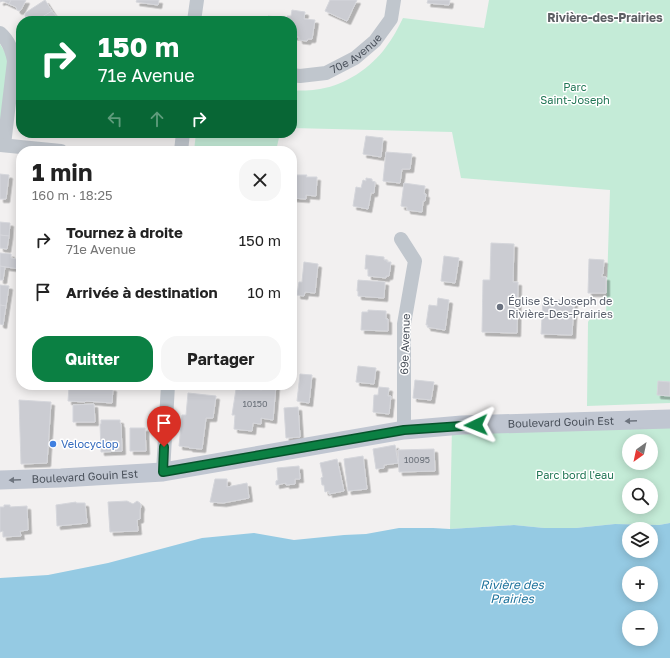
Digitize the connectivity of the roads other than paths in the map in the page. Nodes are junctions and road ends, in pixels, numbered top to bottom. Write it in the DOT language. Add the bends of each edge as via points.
graph roads {
  1 [pos="197,0"];
  2 [pos="394,0"];
  3 [pos="195,16"];
  4 [pos="0,33"];
  5 [pos="297,76"];
  6 [pos="2,145"];
  7 [pos="16,146"];
  8 [pos="401,239"];
  9 [pos="168,390"];
  10 [pos="670,419"];
  11 [pos="404,430"];
  12 [pos="163,472"];
  13 [pos="0,480"];
  1 -- 3 [label="street"];
  2 -- 5 [label="street, 70e Avenue" via="391,19 375,42 355,58 326,73"];
  4 -- 6 [label="street" via="10,44 14,61"];
  6 -- 7 [label="street"];
  8 -- 11 [label="street, 69e Avenue" via="415,261 404,324"];
  9 -- 12 [label="street"];
  10 -- 11 [label="street, Boulevard Gouin Est, one-way" via="462,425"];
  11 -- 12 [label="street, Boulevard Gouin Est"];
  12 -- 13 [label="street, Boulevard Gouin Est, one-way"];
}
